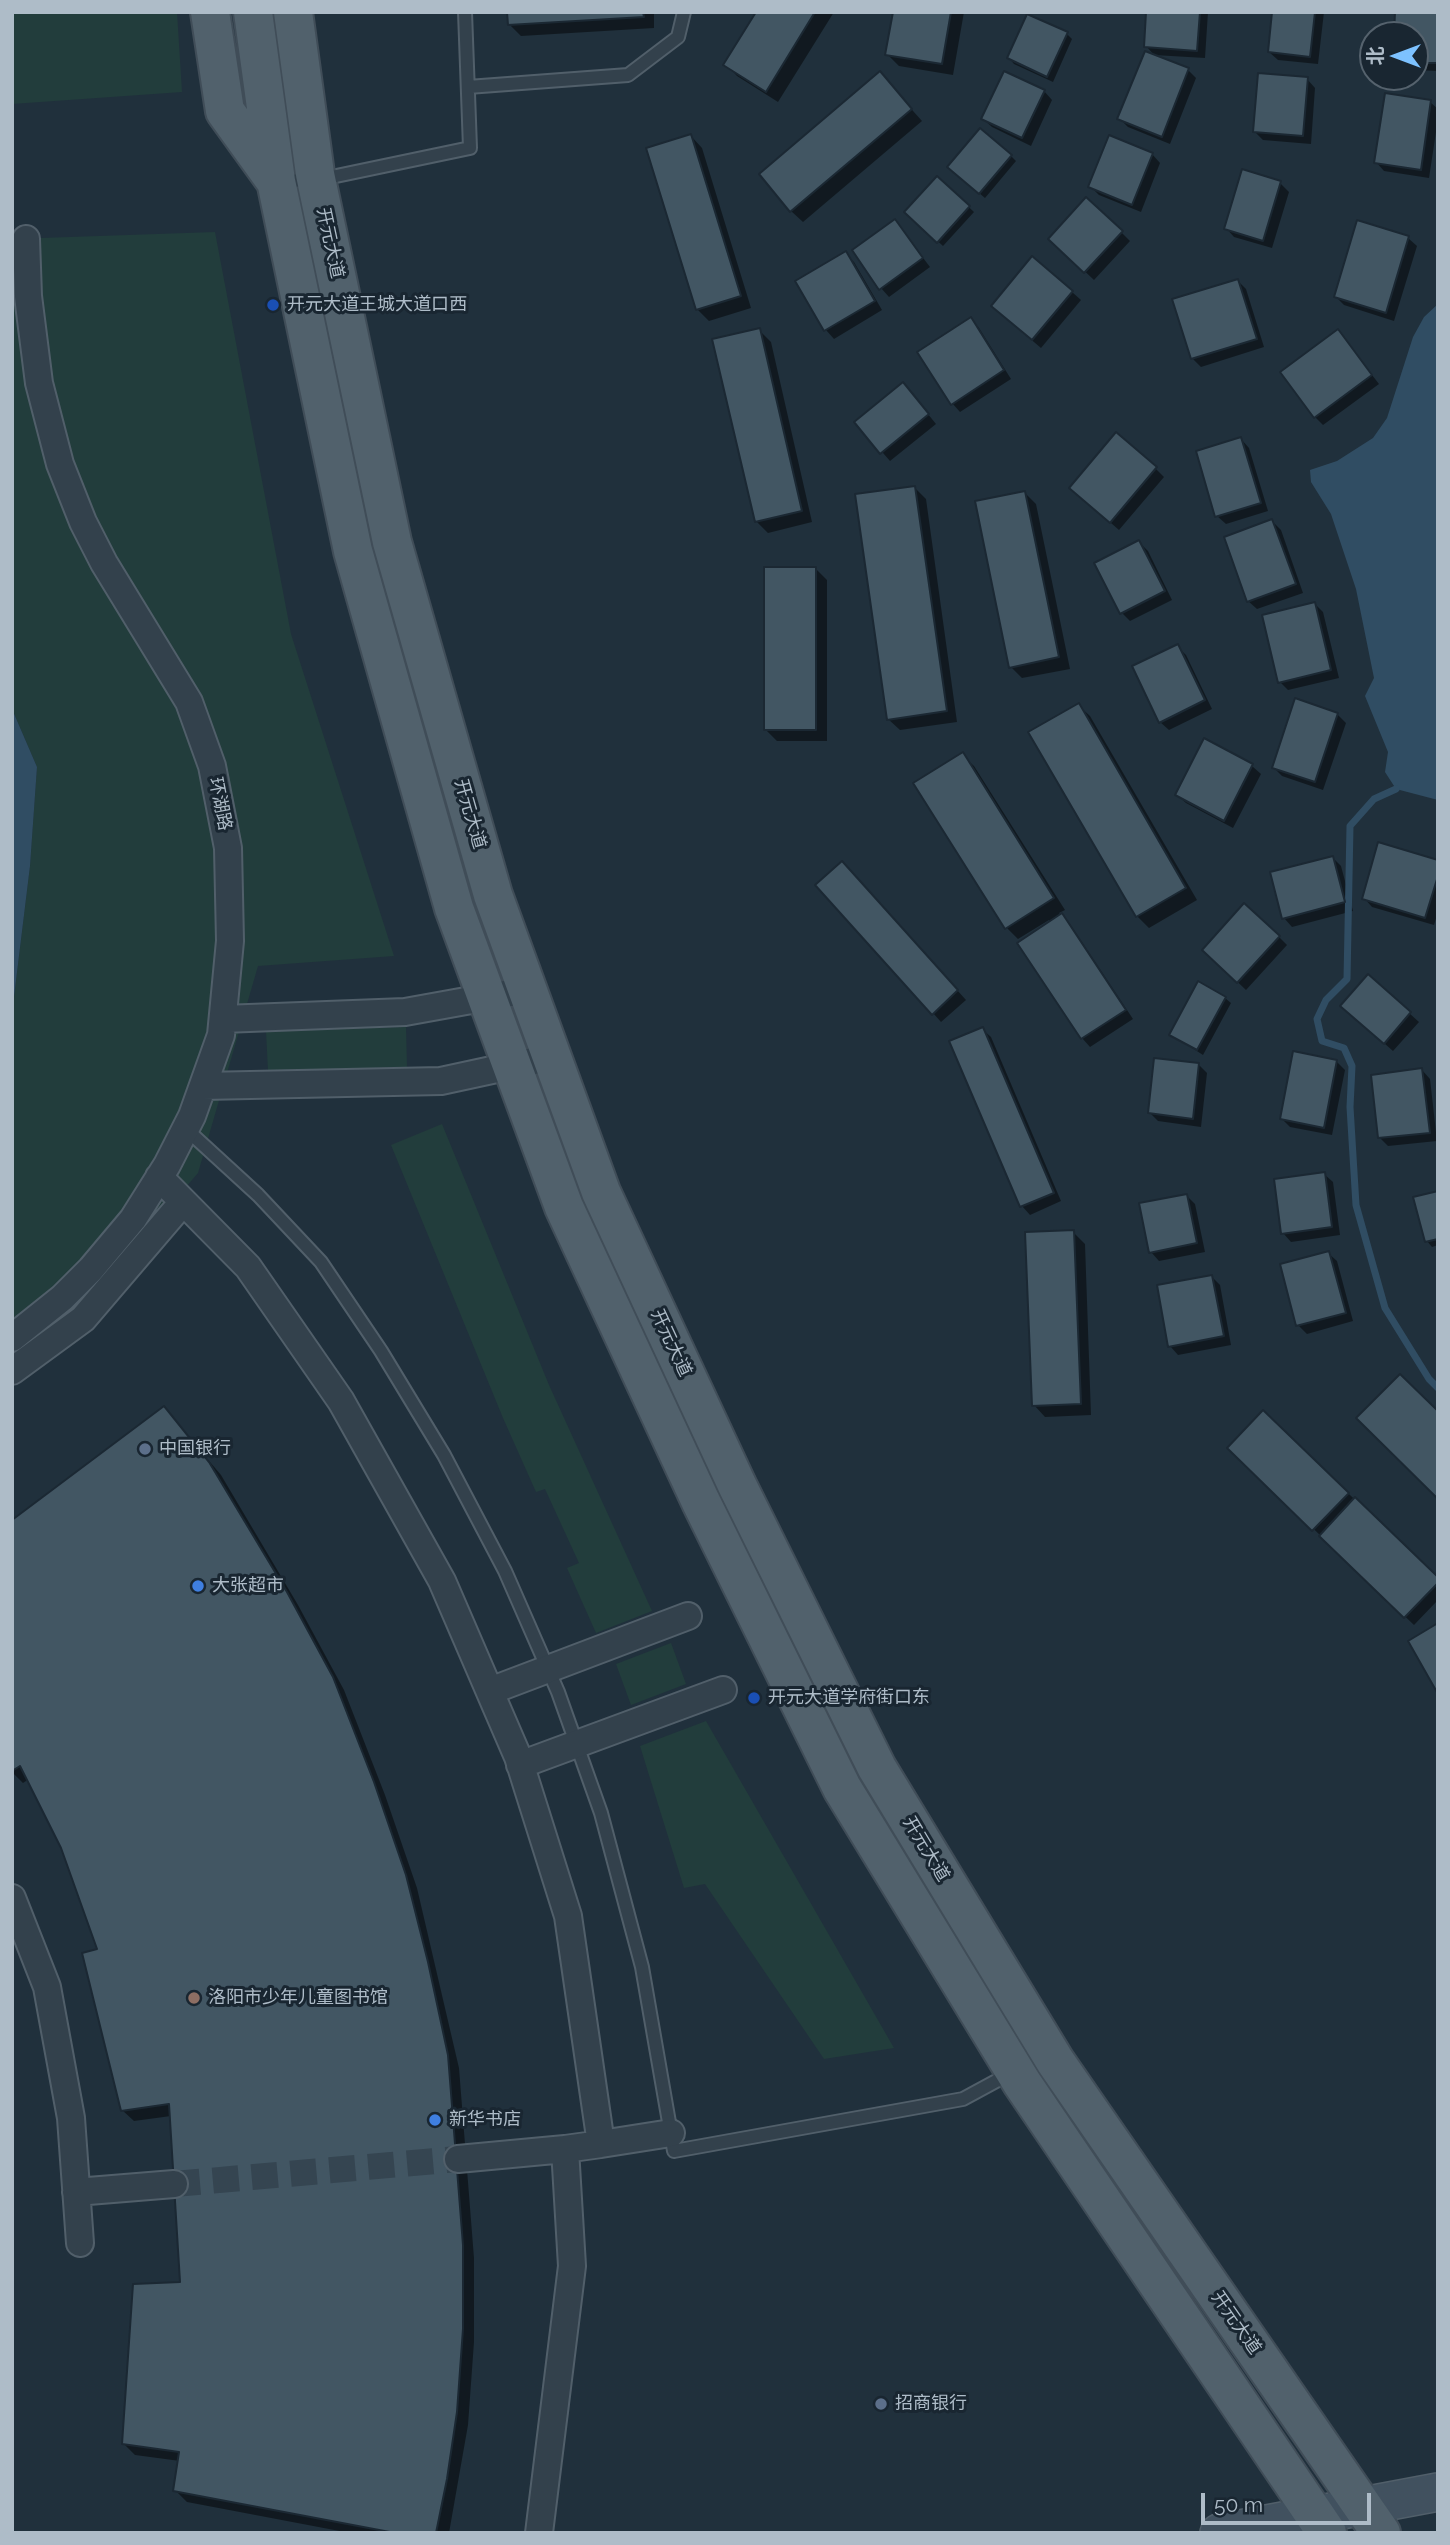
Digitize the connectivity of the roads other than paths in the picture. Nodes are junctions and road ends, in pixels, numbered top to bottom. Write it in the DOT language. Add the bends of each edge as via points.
graph roads {
  1 [pos="210,12"];
  2 [pos="253,12"];
  3 [pos="293,12"];
  4 [pos="465,12"];
  5 [pos="684,12"];
  6 [pos="468,87"];
  7 [pos="317,180"];
  8 [pos="276,181"];
  9 [pos="26,239"];
  10 [pos="527,990"];
  11 [pos="487,998"];
  12 [pos="223,1019"];
  13 [pos="552,1057"];
  14 [pos="512,1066"];
  15 [pos="203,1086"];
  16 [pos="186,1129"];
  17 [pos="159,1177"];
  18 [pos="184,1202"];
  19 [pos="12,1338"];
  20 [pos="12,1371"];
  21 [pos="688,1616"];
  22 [pos="548,1670"];
  23 [pos="723,1690"];
  24 [pos="490,1691"];
  25 [pos="577,1744"];
  26 [pos="520,1765"];
  27 [pos="12,1898"];
  28 [pos="1014,2071"];
  29 [pos="671,2133"];
  30 [pos="601,2144"];
  31 [pos="565,2149"];
  32 [pos="458,2159"];
  33 [pos="174,2184"];
  34 [pos="76,2192"];
  35 [pos="80,2244"];
  36 [pos="1438,2492"];
  37 [pos="1372,2519"];
  38 [pos="1321,2524"];
  39 [pos="539,2533"];
  40 [pos="1219,2533"];
  1 -- 8 [label="main road" via="225,111"];
  2 -- 8 [label="main road"];
  3 -- 7 [label="main road, 开元大道"];
  4 -- 6 [label="lane"];
  5 -- 6 [label="lane" via="678,37 628,75"];
  6 -- 7 [label="lane" via="470,148"];
  7 -- 8 [label="lane"];
  7 -- 10 [label="main road, 开元大道" via="392,542 493,895"];
  8 -- 11 [label="main road" via="353,551 454,908"];
  9 -- 12 [label="street, 环湖路" via="39,383 60,464 104,564 189,702 212,766 228,848 230,941"];
  10 -- 11 [label="street"];
  10 -- 13 [label="main road, 开元大道"];
  11 -- 12 [label="street" via="405,1012"];
  11 -- 14 [label="main road"];
  12 -- 15 [label="street, 环湖路"];
  13 -- 14 [label="street"];
  13 -- 37 [label="main road, 开元大道" via="607,1204 737,1485 877,1768 1055,2061"];
  14 -- 15 [label="street" via="441,1081"];
  14 -- 28 [label="main road" via="569,1220 842,1788"];
  15 -- 16 [label="street, 环湖路"];
  16 -- 17 [label="street, 环湖路"];
  16 -- 22 [label="lane" via="258,1195 321,1262 371,1335 444,1455 505,1571"];
  17 -- 18 [label="street"];
  17 -- 19 [label="street, 环湖路" via="91,1269"];
  18 -- 20 [label="street" via="83,1319"];
  18 -- 24 [label="street" via="248,1267 341,1401 442,1580"];
  21 -- 22 [label="street"];
  22 -- 24 [label="street"];
  22 -- 25 [label="lane"];
  23 -- 25 [label="street"];
  24 -- 26 [label="street"];
  25 -- 26 [label="street"];
  25 -- 29 [label="lane" via="601,1813 642,1968"];
  26 -- 30 [label="street" via="568,1916"];
  27 -- 34 [label="street" via="47,1987 71,2118"];
  28 -- 29 [label="lane" via="963,2099 674,2151"];
  28 -- 38 [label="main road"];
  29 -- 30 [label="street"];
  30 -- 31 [label="street"];
  31 -- 32 [label="street"];
  31 -- 39 [label="street" via="572,2266"];
  33 -- 34 [label="street"];
  34 -- 35 [label="street"];
  36 -- 37 [label="main road"];
  37 -- 38 [label="main road"];
  38 -- 40 [label="main road"];
}
